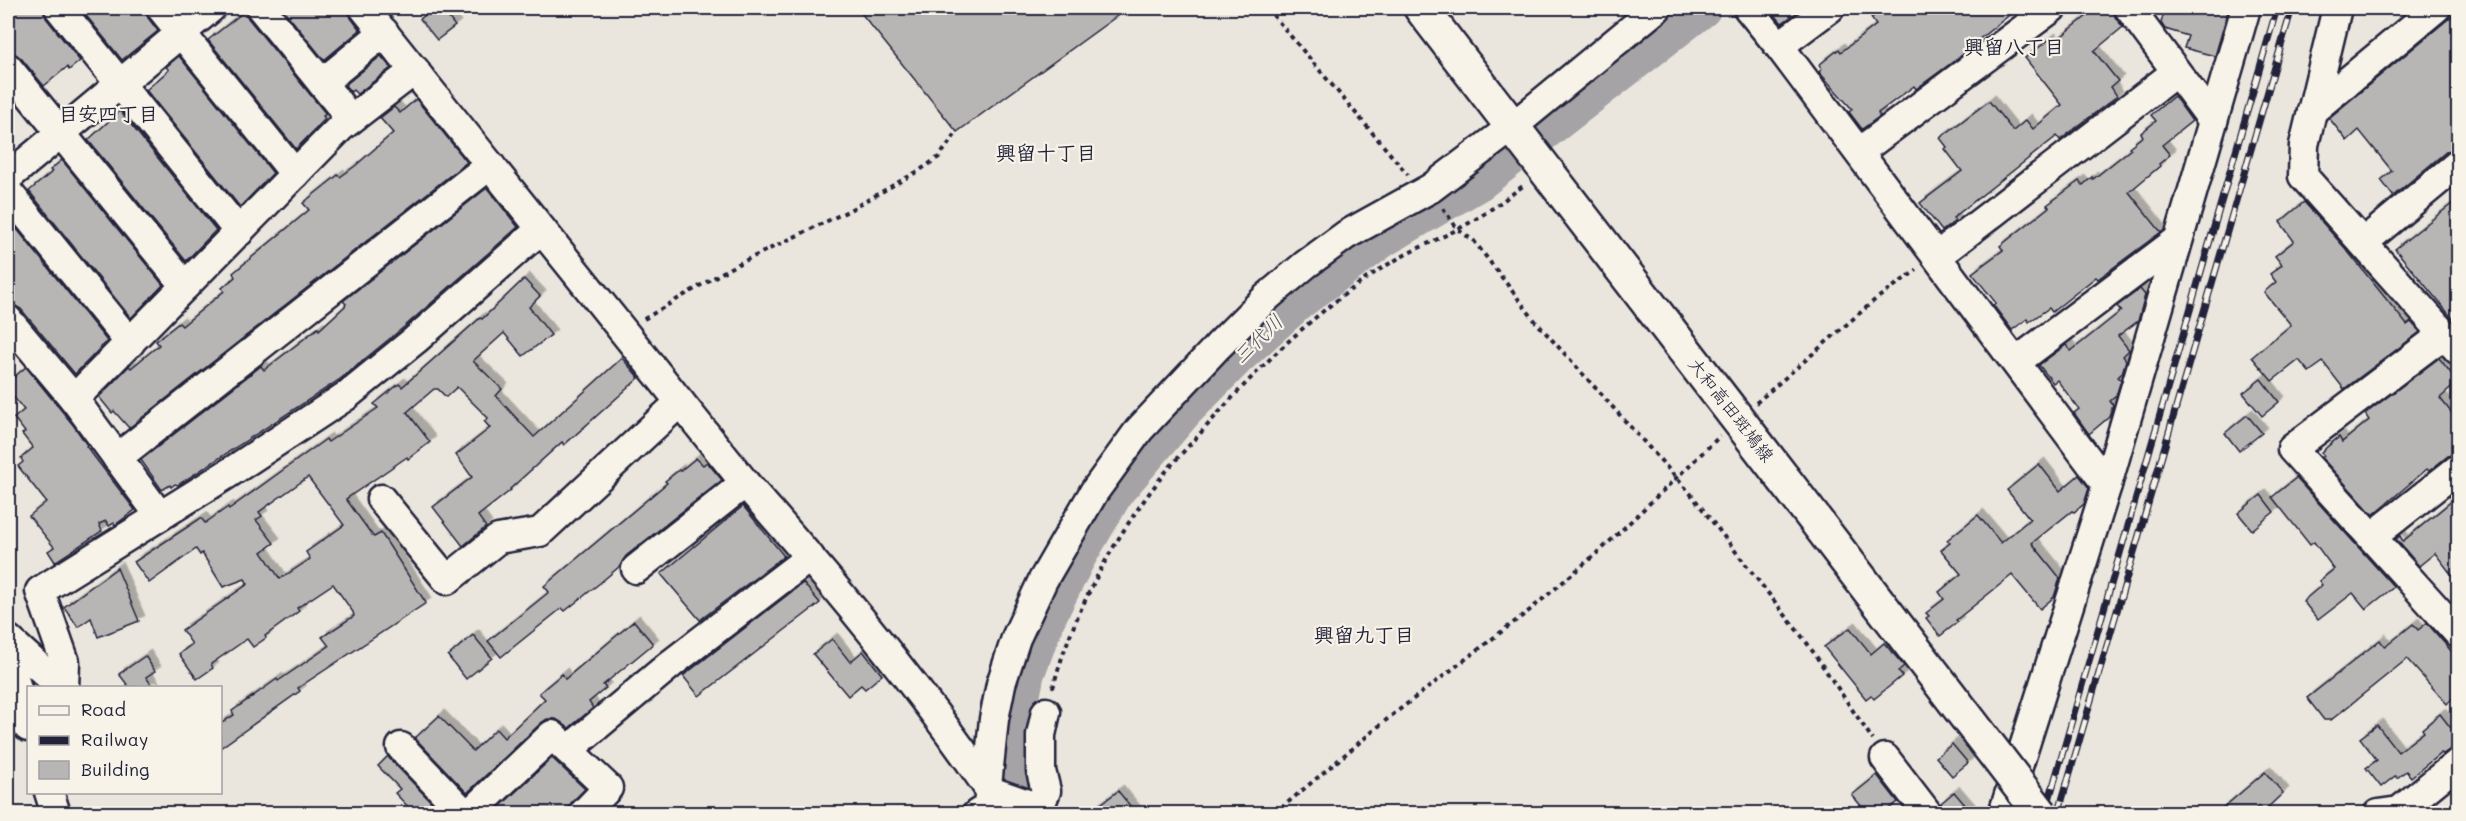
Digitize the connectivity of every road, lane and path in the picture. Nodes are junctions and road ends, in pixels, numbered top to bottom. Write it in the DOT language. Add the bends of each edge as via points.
graph roads {
  1 [pos="59,8"];
  2 [pos="161,8"];
  3 [pos="211,8"];
  4 [pos="261,8"];
  5 [pos="364,8"];
  6 [pos="1267,8"];
  7 [pos="1420,8"];
  8 [pos="1658,8"];
  9 [pos="1748,8"];
  10 [pos="1830,8"];
  11 [pos="2052,8"];
  12 [pos="2129,8"];
  13 [pos="2246,8"];
  14 [pos="2337,8"];
  15 [pos="2436,8"];
  16 [pos="181,32"];
  17 [pos="384,32"];
  18 [pos="1779,46"];
  19 [pos="8,68"];
  20 [pos="415,70"];
  21 [pos="2176,72"];
  22 [pos="322,83"];
  23 [pos="120,84"];
  24 [pos="2312,111"];
  25 [pos="351,119"];
  26 [pos="2213,120"];
  27 [pos="1512,127"];
  28 [pos="957,132"];
  29 [pos="60,133"];
  30 [pos="1859,152"];
  31 [pos="2458,164"];
  32 [pos="490,165"];
  33 [pos="1546,169"];
  34 [pos="295,174"];
  35 [pos="8,177"];
  36 [pos="8,192"];
  37 [pos="1422,192"];
  38 [pos="541,229"];
  39 [pos="1457,229"];
  40 [pos="239,232"];
  41 [pos="2178,240"];
  42 [pos="2364,242"];
  43 [pos="1937,256"];
  44 [pos="185,286"];
  45 [pos="8,320"];
  46 [pos="623,331"];
  47 [pos="2453,339"];
  48 [pos="130,343"];
  49 [pos="2016,362"];
  50 [pos="74,399"];
  51 [pos="680,402"];
  52 [pos="1752,407"];
  53 [pos="1725,432"];
  54 [pos="117,458"];
  55 [pos="2458,469"];
  56 [pos="1677,476"];
  57 [pos="745,483"];
  58 [pos="2107,485"];
  59 [pos="381,499"];
  60 [pos="160,516"];
  61 [pos="2373,536"];
  62 [pos="810,557"];
  63 [pos="636,569"];
  64 [pos="2456,624"];
  65 [pos="8,639"];
  66 [pos="8,657"];
  67 [pos="62,686"];
  68 [pos="63,686"];
  69 [pos="1046,712"];
  70 [pos="27,724"];
  71 [pos="401,747"];
  72 [pos="568,750"];
  73 [pos="1885,758"];
  74 [pos="2458,763"];
  75 [pos="50,794"];
  76 [pos="68,794"];
  77 [pos="986,797"];
  78 [pos="1041,811"];
  79 [pos="56,813"];
  80 [pos="69,813"];
  81 [pos="467,813"];
  82 [pos="583,813"];
  83 [pos="1274,813"];
  84 [pos="1928,813"];
  85 [pos="2003,813"];
  86 [pos="2041,813"];
  87 [pos="2393,813"];
  1 -- 23 [label="street"];
  2 -- 16 [label="street"];
  3 -- 16 [label="street"];
  4 -- 22 [label="street"];
  5 -- 17 [label="street"];
  6 -- 37 [label="path"];
  7 -- 27 [label="main road, 大和高田斑鳩線"];
  8 -- 27 [label="street"];
  9 -- 18 [label="street"];
  10 -- 18 [label="street"];
  11 -- 30 [label="street"];
  12 -- 21 [label="street"];
  13 -- 26 [label="street"];
  14 -- 24 [label="street"];
  15 -- 24 [label="street"];
  16 -- 23 [label="street"];
  16 -- 34 [label="street"];
  17 -- 20 [label="street"];
  17 -- 22 [label="street"];
  18 -- 30 [label="street"];
  19 -- 29 [label="street"];
  20 -- 25 [label="street"];
  20 -- 32 [label="street"];
  21 -- 26 [label="street"];
  21 -- 43 [label="street"];
  22 -- 25 [label="street"];
  23 -- 29 [label="street"];
  23 -- 40 [label="street"];
  24 -- 42 [label="street" via="2304,145 2303,176"];
  25 -- 34 [label="street"];
  26 -- 41 [label="street"];
  27 -- 33 [label="main road, 大和高田斑鳩線"];
  27 -- 37 [label="street"];
  28 -- 46 [label="path" via="939,157 920,170 848,211 730,268"];
  29 -- 35 [label="street"];
  29 -- 44 [label="street"];
  30 -- 43 [label="street"];
  31 -- 42 [label="street"];
  32 -- 38 [label="street"];
  32 -- 54 [label="street"];
  33 -- 39 [label="path" via="1489,212"];
  33 -- 86 [label="main road, 大和高田斑鳩線, bridge"];
  34 -- 40 [label="street"];
  36 -- 48 [label="street"];
  37 -- 77 [label="street" via="1346,235 1305,264 1218,346 1139,430 1088,502 1043,580 1016,638 994,719"];
  38 -- 46 [label="street"];
  38 -- 60 [label="street" via="346,396"];
  39 -- 56 [label="path" via="1474,241 1536,322"];
  39 -- 69 [label="path" via="1380,269 1295,333 1156,483 1119,540 1071,629"];
  40 -- 44 [label="street"];
  41 -- 49 [label="street"];
  41 -- 58 [label="street"];
  42 -- 47 [label="street"];
  43 -- 49 [label="street"];
  43 -- 52 [label="path" via="1876,299"];
  44 -- 48 [label="street"];
  45 -- 50 [label="street"];
  46 -- 51 [label="street"];
  47 -- 61 [label="street" via="2292,449"];
  48 -- 50 [label="street"];
  49 -- 58 [label="street"];
  50 -- 54 [label="street"];
  51 -- 57 [label="street"];
  51 -- 59 [label="street" via="540,532 498,539 447,580"];
  53 -- 56 [label="path"];
  54 -- 60 [label="street"];
  55 -- 61 [label="street"];
  56 -- 73 [label="path" via="1807,643"];
  56 -- 83 [label="path" via="1530,610 1391,716"];
  57 -- 62 [label="street"];
  57 -- 63 [label="street"];
  58 -- 85 [label="street"];
  60 -- 68 [label="street" via="40,591 65,662"];
  61 -- 64 [label="street"];
  62 -- 72 [label="street" via="672,663"];
  62 -- 77 [label="street" via="941,720"];
  65 -- 67 [label="street"];
  66 -- 70 [label="street"];
  69 -- 78 [label="street" via="1041,735 1041,771 1046,791"];
  71 -- 81 [label="street"];
  72 -- 81 [label="street" via="552,735"];
  72 -- 82 [label="street" via="608,788"];
  73 -- 84 [label="street"];
  74 -- 87 [label="street"];
  75 -- 79 [label="street"];
  76 -- 80 [label="street"];
  77 -- 78 [label="street"];
}
